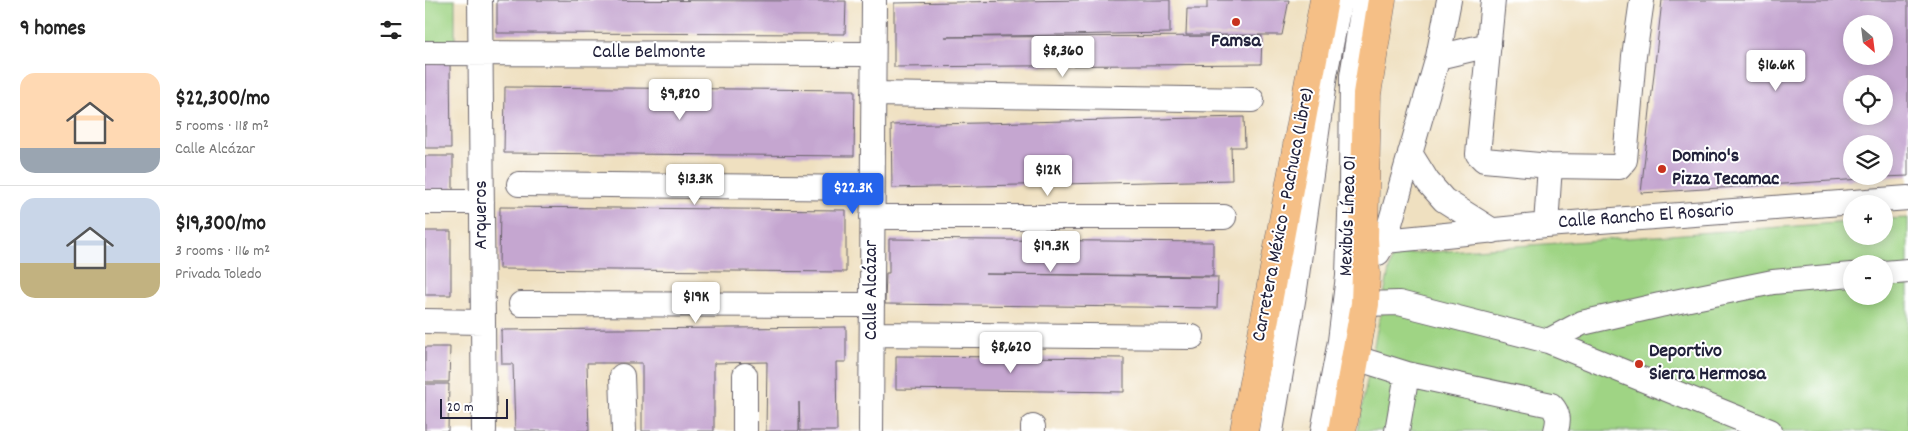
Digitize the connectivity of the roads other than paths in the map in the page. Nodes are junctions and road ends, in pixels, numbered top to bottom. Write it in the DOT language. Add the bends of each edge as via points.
graph roads {
  1 [pos="481,0"];
  2 [pos="874,0"];
  3 [pos="1325,0"];
  4 [pos="1340,0"];
  5 [pos="1365,0"];
  6 [pos="1382,0"];
  7 [pos="1449,0"];
  8 [pos="1493,0"];
  9 [pos="1642,0"];
  10 [pos="1489,45"];
  11 [pos="425,53"];
  12 [pos="481,53"];
  13 [pos="873,54"];
  14 [pos="1438,57"];
  15 [pos="873,94"];
  16 [pos="1253,100"];
  17 [pos="1410,152"];
  18 [pos="1550,166"];
  19 [pos="519,184"];
  20 [pos="872,188"];
  21 [pos="1908,198"];
  22 [pos="425,202"];
  23 [pos="482,202"];
  24 [pos="872,217"];
  25 [pos="1224,217"];
  26 [pos="1546,225"];
  27 [pos="1493,230"];
  28 [pos="1385,241"];
  29 [pos="1908,271"];
  30 [pos="1893,272"];
  31 [pos="1366,274"];
  32 [pos="1843,276"];
  33 [pos="1272,277"];
  34 [pos="521,304"];
  35 [pos="1365,304"];
  36 [pos="872,305"];
  37 [pos="425,321"];
  38 [pos="483,322"];
  39 [pos="872,334"];
  40 [pos="1192,337"];
  41 [pos="1548,341"];
  42 [pos="1356,358"];
  43 [pos="1407,374"];
  44 [pos="745,375"];
  45 [pos="622,376"];
  46 [pos="484,431"];
  47 [pos="624,431"];
  48 [pos="745,431"];
  49 [pos="871,431"];
  50 [pos="1228,431"];
  51 [pos="1244,431"];
  52 [pos="1271,431"];
  53 [pos="1323,431"];
  54 [pos="1342,431"];
  55 [pos="1397,431"];
  56 [pos="1557,431"];
  57 [pos="1770,431"];
  1 -- 12 [label="street, Arqueros"];
  2 -- 13 [label="street, Calle Alcázar"];
  3 -- 33 [label="main road, Carretera México - Pachuca (Libre)"];
  4 -- 52 [label="street, Mexibús Línea 01" via="1325,75"];
  5 -- 53 [label="street, Mexibús Línea 01" via="1351,76 1348,276"];
  6 -- 31 [label="main road" via="1367,94"];
  7 -- 14 [label="street"];
  8 -- 10 [label="street"];
  9 -- 18 [label="street" via="1625,160 1619,167"];
  10 -- 14 [label="street"];
  10 -- 18 [label="street" via="1478,154 1484,160"];
  11 -- 12 [label="street, Calle Belmonte"];
  12 -- 13 [label="street, Calle Belmonte"];
  12 -- 23 [label="street, Arqueros"];
  13 -- 15 [label="street, Calle Alcázar"];
  14 -- 17 [label="street"];
  15 -- 16 [label="street"];
  15 -- 20 [label="street, Calle Alcázar"];
  17 -- 27 [label="street" via="1428,182 1444,200"];
  17 -- 28 [label="street"];
  18 -- 26 [label="street"];
  19 -- 20 [label="street"];
  20 -- 24 [label="street, Calle Alcázar"];
  21 -- 26 [label="street, Calle Rancho El Rosario"];
  22 -- 23 [label="street"];
  23 -- 38 [label="street, Arqueros"];
  24 -- 25 [label="street"];
  24 -- 36 [label="street, Calle Alcázar"];
  26 -- 27 [label="street, Calle Rancho El Rosario"];
  27 -- 28 [label="street, Calle Rancho El Rosario"];
  28 -- 31 [label="street"];
  29 -- 30 [label="street"];
  31 -- 35 [label="main road"];
  32 -- 41 [label="street" via="1773,282 1659,304 1582,323"];
  33 -- 50 [label="main road" via="1252,329"];
  33 -- 51 [label="main road, Carretera México - Pachuca (Libre)"];
  34 -- 36 [label="street"];
  35 -- 41 [label="street" via="1399,303"];
  35 -- 42 [label="main road"];
  36 -- 39 [label="street, Calle Alcázar"];
  37 -- 38 [label="street"];
  38 -- 46 [label="street, Arqueros"];
  39 -- 40 [label="street"];
  39 -- 49 [label="street, Calle Alcázar"];
  41 -- 57 [label="street"];
  42 -- 43 [label="street"];
  42 -- 54 [label="main road"];
  43 -- 55 [label="street"];
  43 -- 56 [label="street" via="1551,406 1559,420"];
  44 -- 48 [label="street"];
  45 -- 47 [label="street"];
}
